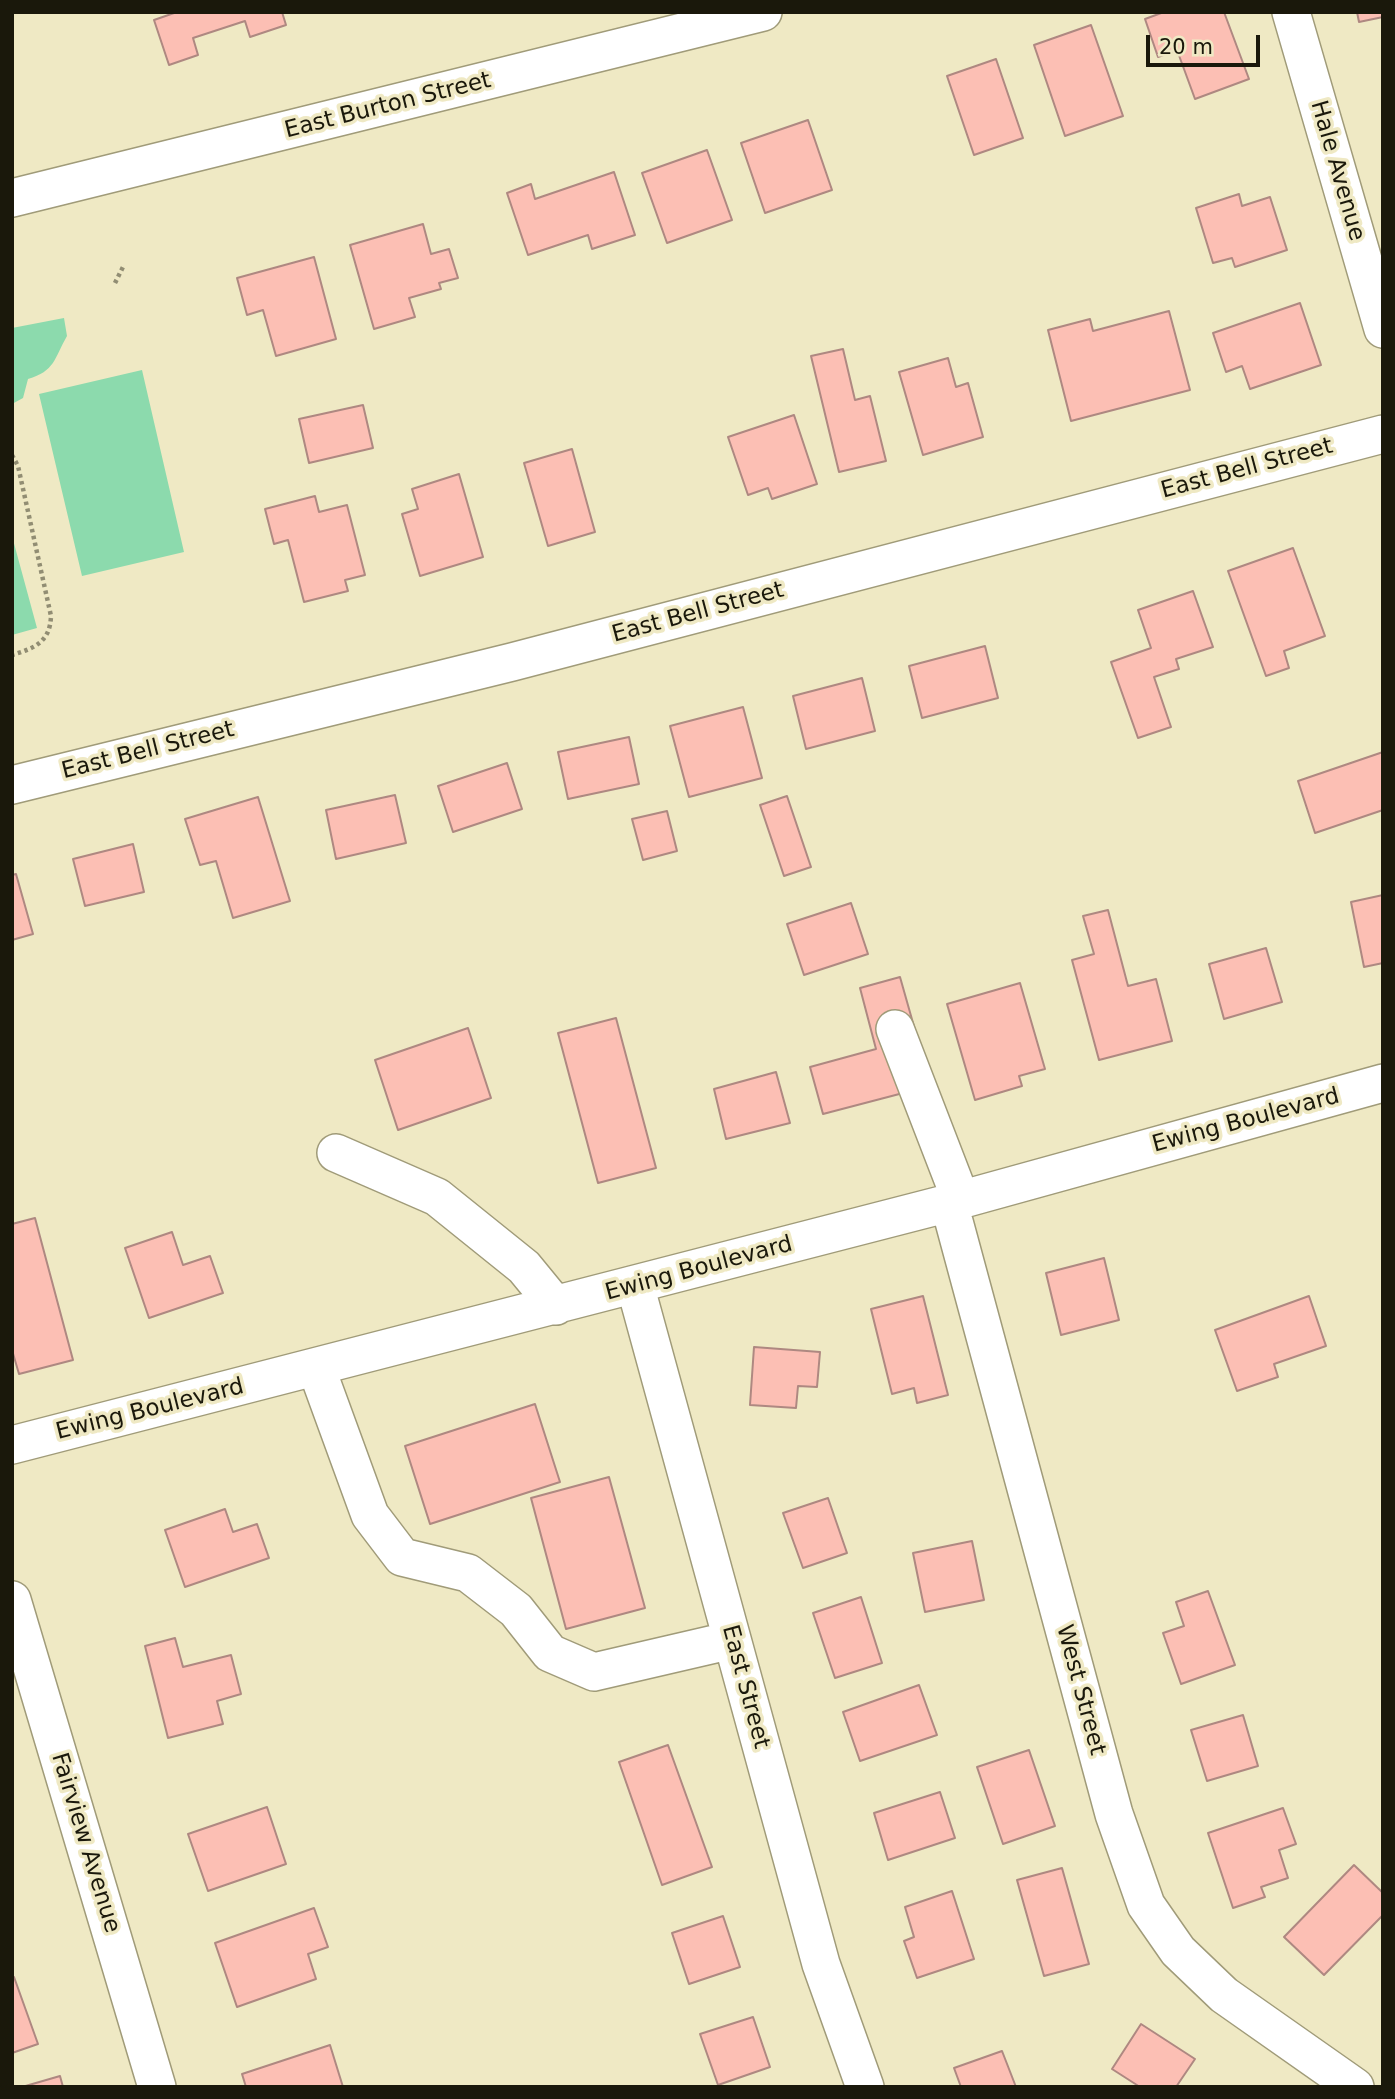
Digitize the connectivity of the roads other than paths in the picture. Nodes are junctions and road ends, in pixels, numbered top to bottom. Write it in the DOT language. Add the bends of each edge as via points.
graph roads {
  1 [pos="763,12"];
  2 [pos="1291,12"];
  3 [pos="12,198"];
  4 [pos="1383,329"];
  5 [pos="1383,434"];
  6 [pos="12,785"];
  7 [pos="895,1029"];
  8 [pos="1383,1083"];
  9 [pos="336,1153"];
  10 [pos="955,1202"];
  11 [pos="635,1285"];
  12 [pos="556,1306"];
  13 [pos="316,1367"];
  14 [pos="12,1445"];
  15 [pos="12,1600"];
  16 [pos="732,1640"];
  17 [pos="157,2087"];
  18 [pos="865,2087"];
  19 [pos="1355,2087"];
  1 -- 3 [label="street, East Burton Street"];
  2 -- 4 [label="street, Hale Avenue"];
  5 -- 6 [label="street, East Bell Street" via="512,662"];
  7 -- 10 [label="street, West Street"];
  8 -- 10 [label="street, Ewing Boulevard"];
  9 -- 12 [label="street" via="437,1196 523,1267"];
  10 -- 11 [label="street, Ewing Boulevard"];
  10 -- 19 [label="street, West Street" via="1114,1814 1146,1905 1178,1951 1224,1995"];
  11 -- 12 [label="street, Ewing Boulevard"];
  11 -- 16 [label="street, East Street"];
  12 -- 13 [label="street, Ewing Boulevard"];
  13 -- 14 [label="street, Ewing Boulevard"];
  13 -- 16 [label="street" via="370,1516 401,1557 468,1573 516,1610 550,1653 594,1672"];
  15 -- 17 [label="street, Fairview Avenue"];
  16 -- 18 [label="street, East Street" via="821,1964"];
}
